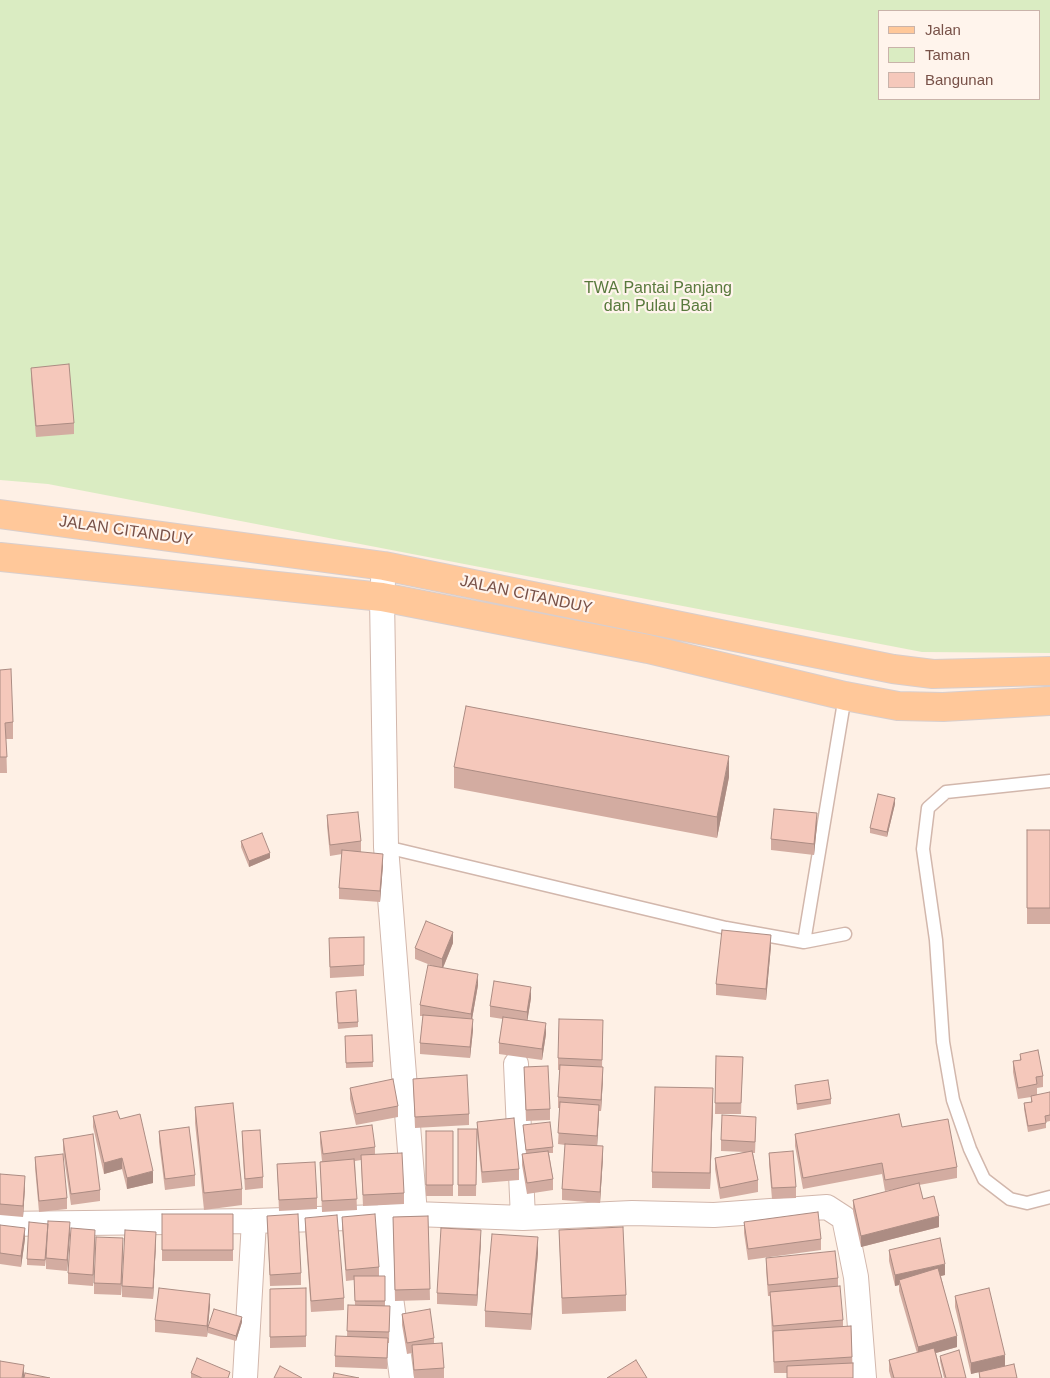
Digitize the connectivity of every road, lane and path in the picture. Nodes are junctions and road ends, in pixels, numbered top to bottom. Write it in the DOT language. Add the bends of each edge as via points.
graph roads {
  1 [pos="0,514"];
  2 [pos="0,557"];
  3 [pos="384,566"];
  4 [pos="382,597"];
  5 [pos="1050,671"];
  6 [pos="845,696"];
  7 [pos="1050,701"];
  8 [pos="1050,781"];
  9 [pos="386,847"];
  10 [pos="845,934"];
  11 [pos="804,942"];
  12 [pos="516,1064"];
  13 [pos="1050,1196"];
  14 [pos="415,1214"];
  15 [pos="380,1217"];
  16 [pos="523,1218"];
  17 [pos="254,1221"];
  18 [pos="0,1224"];
  19 [pos="245,1378"];
  20 [pos="402,1378"];
  21 [pos="864,1378"];
  1 -- 3 [label="main road, JALAN CITANDUY"];
  2 -- 4 [label="main road, JALAN CITANDUY"];
  3 -- 4 [label="street"];
  3 -- 5 [label="main road, JALAN CITANDUY" via="893,669 933,674"];
  4 -- 6 [label="main road, JALAN CITANDUY" via="648,649"];
  4 -- 9 [label="street"];
  6 -- 7 [label="main road, JALAN CITANDUY" via="898,706"];
  6 -- 11 [label="lane"];
  8 -- 13 [label="lane" via="946,792 928,808 923,849 936,940 943,1042 953,1100 970,1149 984,1179 1010,1199 1027,1203"];
  9 -- 11 [label="lane" via="726,928"];
  9 -- 14 [label="street"];
  10 -- 11 [label="lane"];
  12 -- 16 [label="street"];
  14 -- 15 [label="street"];
  14 -- 16 [label="street"];
  15 -- 17 [label="street"];
  15 -- 20 [label="street"];
  16 -- 21 [label="street" via="632,1213 714,1214 827,1207 844,1218 856,1277"];
  17 -- 18 [label="street"];
  17 -- 19 [label="street"];
}
